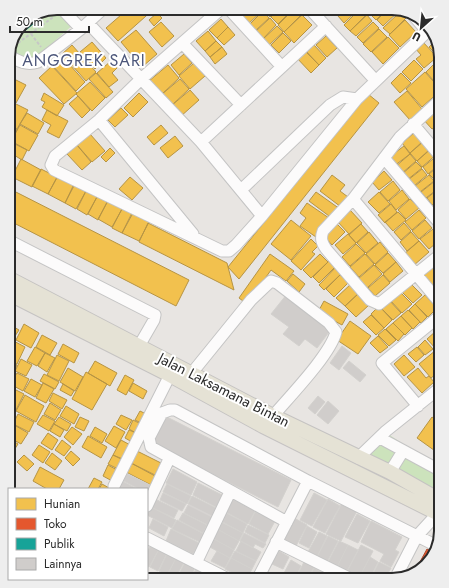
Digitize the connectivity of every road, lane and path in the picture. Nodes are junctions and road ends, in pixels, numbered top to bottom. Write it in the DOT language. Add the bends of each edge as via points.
graph roads {
  1 [pos="71,15"];
  2 [pos="96,15"];
  3 [pos="214,15"];
  4 [pos="234,15"];
  5 [pos="316,15"];
  6 [pos="50,16"];
  7 [pos="84,26"];
  8 [pos="326,26"];
  9 [pos="426,32"];
  10 [pos="31,34"];
  11 [pos="18,43"];
  12 [pos="183,44"];
  13 [pos="48,56"];
  14 [pos="15,59"];
  15 [pos="282,67"];
  16 [pos="141,79"];
  17 [pos="375,80"];
  18 [pos="357,99"];
  19 [pos="241,105"];
  20 [pos="434,105"];
  21 [pos="99,120"];
  22 [pos="413,124"];
  23 [pos="201,142"];
  24 [pos="434,149"];
  25 [pos="384,158"];
  26 [pos="241,190"];
  27 [pos="353,199"];
  28 [pos="262,216"];
  29 [pos="434,217"];
  30 [pos="196,237"];
  31 [pos="15,244"];
  32 [pos="434,260"];
  33 [pos="415,275"];
  34 [pos="15,282"];
  35 [pos="15,296"];
  36 [pos="434,296"];
  37 [pos="434,321"];
  38 [pos="89,327"];
  39 [pos="139,346"];
  40 [pos="191,374"];
  41 [pos="170,376"];
  42 [pos="434,393"];
  43 [pos="418,406"];
  44 [pos="273,416"];
  45 [pos="380,438"];
  46 [pos="403,450"];
  47 [pos="358,458"];
  48 [pos="169,459"];
  49 [pos="434,467"];
  50 [pos="390,472"];
  51 [pos="308,481"];
  52 [pos="114,486"];
  53 [pos="230,492"];
  54 [pos="148,504"];
  55 [pos="434,505"];
  56 [pos="434,506"];
  57 [pos="434,516"];
  58 [pos="287,522"];
  59 [pos="417,536"];
  60 [pos="148,539"];
  61 [pos="276,542"];
  62 [pos="432,544"];
  63 [pos="196,563"];
  64 [pos="216,573"];
  65 [pos="260,573"];
  66 [pos="339,573"];
  67 [pos="398,573"];
  1 -- 7 [label="street"];
  2 -- 7 [label="street"];
  3 -- 12 [label="street"];
  4 -- 15 [label="street"];
  5 -- 8 [label="street"];
  6 -- 10 [label="path" via="52,18"];
  7 -- 13 [label="street"];
  7 -- 16 [label="street"];
  8 -- 15 [label="street"];
  8 -- 17 [label="street"];
  9 -- 17 [label="street"];
  10 -- 11 [label="path"];
  10 -- 13 [label="path"];
  12 -- 16 [label="street"];
  12 -- 19 [label="street"];
  13 -- 14 [label="street" via="31,64"];
  15 -- 19 [label="street"];
  16 -- 21 [label="street"];
  16 -- 23 [label="street"];
  17 -- 18 [label="street"];
  18 -- 26 [label="street" via="343,97 330,105"];
  18 -- 28 [label="street"];
  19 -- 23 [label="street"];
  20 -- 22 [label="street"];
  21 -- 30 [label="street"];
  21 -- 30 [label="street" via="55,156 51,165 54,170"];
  22 -- 24 [label="street"];
  22 -- 25 [label="street" via="394,143"];
  23 -- 26 [label="street"];
  25 -- 27 [label="street"];
  25 -- 29 [label="street"];
  26 -- 28 [label="street"];
  27 -- 33 [label="street"];
  27 -- 33 [label="street" via="323,231 322,242 326,249 370,300 378,304"];
  28 -- 30 [label="street" via="229,251 219,250"];
  31 -- 39 [label="street" via="155,315"];
  32 -- 33 [label="street"];
  33 -- 36 [label="street"];
  34 -- 38 [label="main road, Jalan Laksamana Bintan"];
  35 -- 38 [label="main road, Jalan Laksamana Bintan"];
  37 -- 43 [label="street" via="382,363"];
  38 -- 39 [label="main road, Jalan Laksamana Bintan"];
  38 -- 41 [label="main road, Jalan Laksamana Bintan"];
  39 -- 40 [label="main road, Jalan Laksamana Bintan"];
  40 -- 44 [label="main road, Jalan Laksamana Bintan"];
  40 -- 44 [label="street" via="252,300 271,281 277,283 329,323 336,332 315,366"];
  41 -- 52 [label="street"];
  41 -- 56 [label="main road, Jalan Laksamana Bintan" via="264,426"];
  42 -- 43 [label="street"];
  43 -- 45 [label="street"];
  44 -- 47 [label="main road, Jalan Laksamana Bintan"];
  45 -- 46 [label="street"];
  45 -- 47 [label="street"];
  46 -- 49 [label="street"];
  46 -- 50 [label="street"];
  47 -- 50 [label="main road, Jalan Laksamana Bintan"];
  48 -- 51 [label="street" via="151,447 149,438 162,413 175,410"];
  48 -- 53 [label="street"];
  48 -- 54 [label="street"];
  50 -- 55 [label="main road, Jalan Laksamana Bintan"];
  51 -- 58 [label="street"];
  51 -- 59 [label="street"];
  53 -- 58 [label="street"];
  53 -- 63 [label="street"];
  57 -- 59 [label="street"];
  58 -- 61 [label="street"];
  59 -- 62 [label="street"];
  59 -- 67 [label="street"];
  60 -- 63 [label="street"];
  61 -- 65 [label="street"];
  61 -- 66 [label="street"];
  63 -- 64 [label="street"];
}
